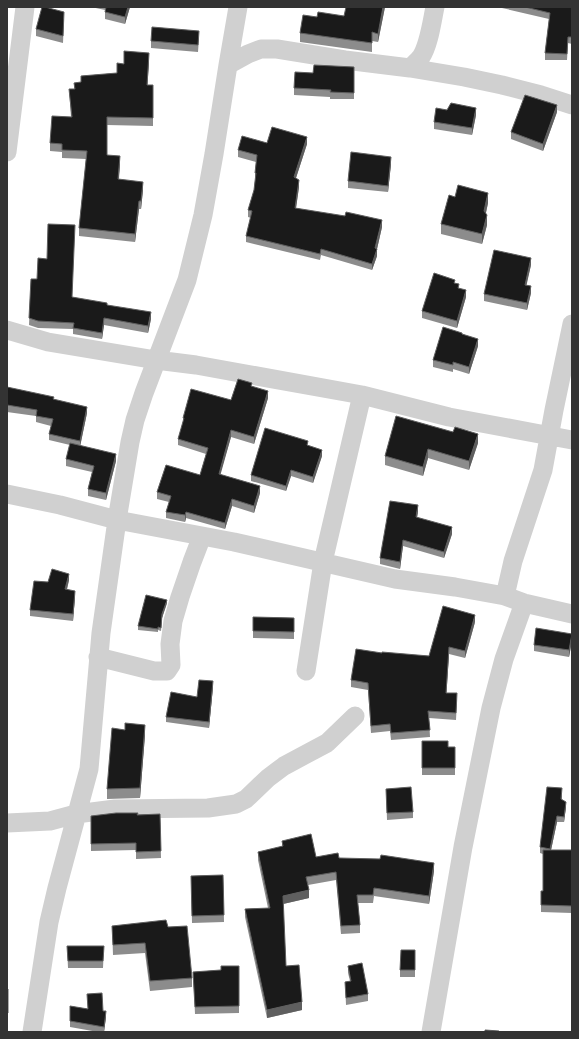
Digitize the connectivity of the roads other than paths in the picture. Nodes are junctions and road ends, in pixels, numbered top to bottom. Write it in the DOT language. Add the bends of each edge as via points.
graph roads {
  1 [pos="25,7"];
  2 [pos="238,7"];
  3 [pos="434,7"];
  4 [pos="228,65"];
  5 [pos="410,68"];
  6 [pos="572,105"];
  7 [pos="7,152"];
  8 [pos="572,324"];
  9 [pos="7,330"];
  10 [pos="156,360"];
  11 [pos="362,395"];
  12 [pos="550,436"];
  13 [pos="572,440"];
  14 [pos="7,494"];
  15 [pos="117,520"];
  16 [pos="202,536"];
  17 [pos="323,562"];
  18 [pos="505,596"];
  19 [pos="524,603"];
  20 [pos="572,614"];
  21 [pos="98,657"];
  22 [pos="306,671"];
  23 [pos="355,716"];
  24 [pos="76,814"];
  25 [pos="7,823"];
  26 [pos="32,1032"];
  27 [pos="431,1032"];
  1 -- 7 [label="street"];
  2 -- 4 [label="street"];
  3 -- 5 [label="street" via="422,55"];
  4 -- 5 [label="street" via="261,49 277,49"];
  4 -- 10 [label="street" via="203,215 187,280"];
  5 -- 6 [label="street" via="464,77"];
  8 -- 12 [label="street"];
  9 -- 10 [label="street" via="48,342"];
  10 -- 11 [label="street"];
  10 -- 15 [label="street" via="135,420"];
  11 -- 12 [label="street" via="449,417"];
  11 -- 17 [label="street"];
  12 -- 13 [label="street"];
  12 -- 18 [label="street"];
  14 -- 15 [label="street"];
  15 -- 16 [label="street"];
  15 -- 21 [label="street"];
  16 -- 17 [label="street"];
  16 -- 21 [label="street" via="173,621 171,665 167,671 154,671"];
  17 -- 18 [label="street" via="395,579"];
  17 -- 22 [label="street"];
  18 -- 19 [label="street"];
  19 -- 20 [label="street"];
  19 -- 27 [label="street" via="504,659 491,708 463,847"];
  21 -- 24 [label="street" via="88,769"];
  23 -- 24 [label="street" via="327,743 284,766 246,799 236,804 208,808 115,808"];
  24 -- 25 [label="street" via="50,821"];
  24 -- 26 [label="street" via="50,922"];
}
